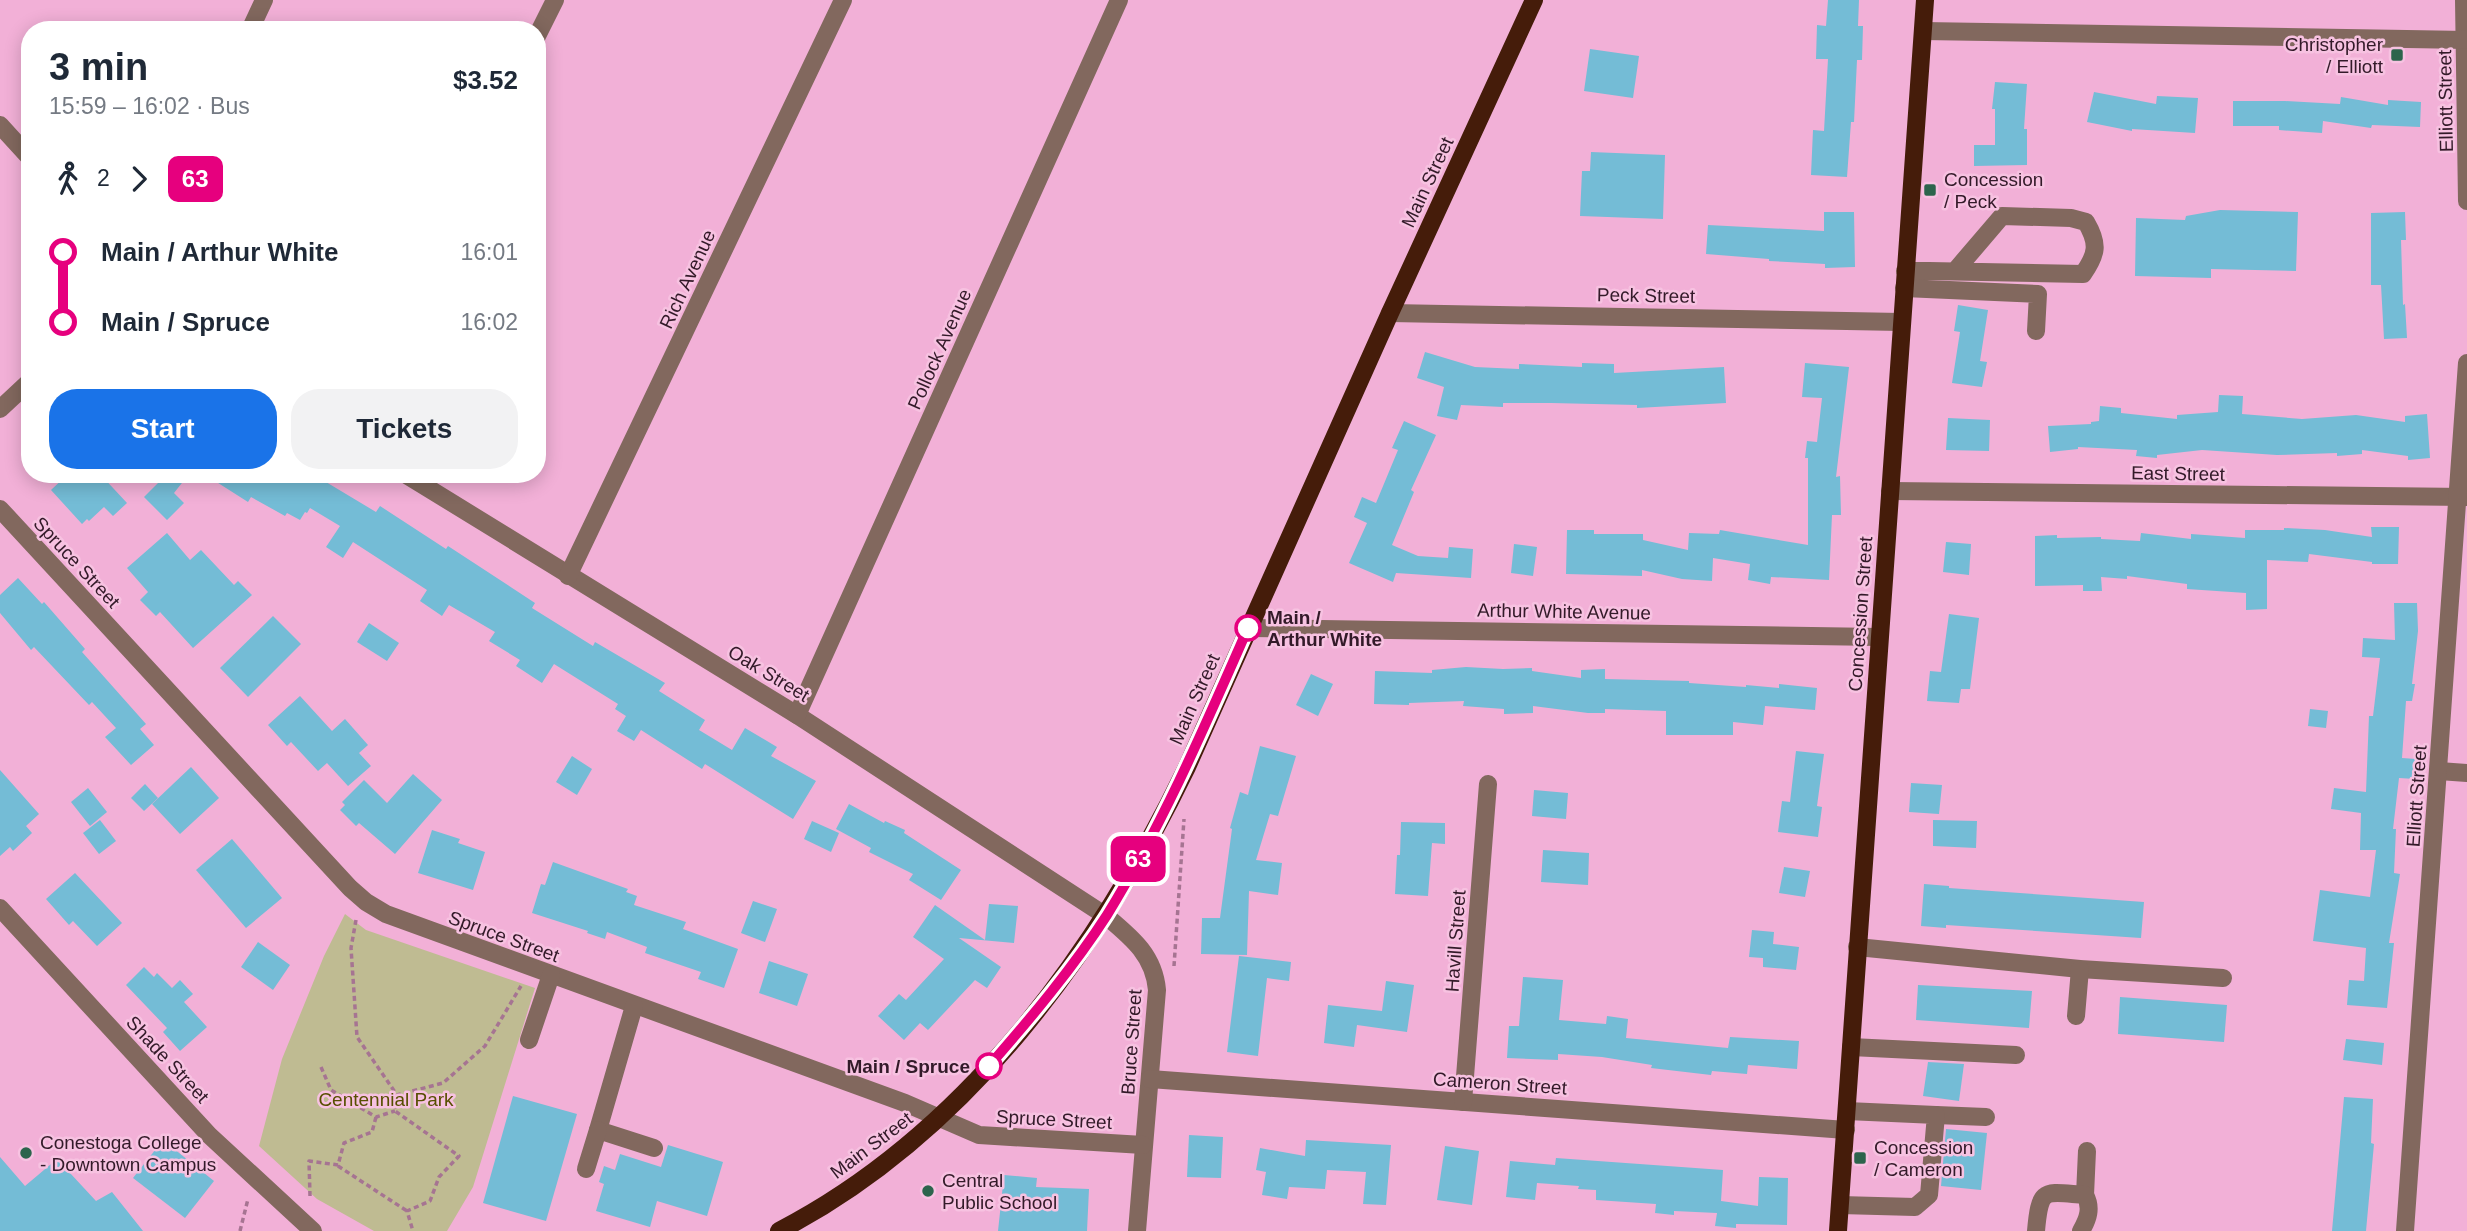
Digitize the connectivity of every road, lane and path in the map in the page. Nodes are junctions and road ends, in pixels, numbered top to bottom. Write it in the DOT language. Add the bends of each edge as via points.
graph roads {
  1 [pos="264,0"];
  2 [pos="555,0"];
  3 [pos="843,0"];
  4 [pos="1119,0"];
  5 [pos="1534,0"];
  6 [pos="1925,0"];
  7 [pos="2464,0"];
  8 [pos="254,21"];
  9 [pos="544,21"];
  10 [pos="1923,31"];
  11 [pos="2466,40"];
  12 [pos="0,125"];
  13 [pos="21,148"];
  14 [pos="2467,184"];
  15 [pos="2467,201"];
  16 [pos="1955,271"];
  17 [pos="1904,279"];
  18 [pos="1390,313"];
  19 [pos="1901,322"];
  20 [pos="2036,331"];
  21 [pos="2467,363"];
  22 [pos="21,390"];
  23 [pos="0,409"];
  24 [pos="419,483"];
  25 [pos="1889,491"];
  26 [pos="2463,497"];
  27 [pos="0,509"];
  28 [pos="568,576"];
  29 [pos="1248,628"];
  30 [pos="1879,637"];
  31 [pos="797,715"];
  32 [pos="2439,771"];
  33 [pos="2467,773"];
  34 [pos="1488,783"];
  35 [pos="1184,810"];
  36 [pos="0,908"];
  37 [pos="1106,916"];
  38 [pos="356,920"];
  39 [pos="1857,947"];
  40 [pos="1174,966"];
  41 [pos="2080,969"];
  42 [pos="551,975"];
  43 [pos="2223,978"];
  44 [pos="521,986"];
  45 [pos="634,1006"];
  46 [pos="2076,1016"];
  47 [pos="529,1040"];
  48 [pos="1851,1047"];
  49 [pos="2016,1055"];
  50 [pos="321,1067"];
  51 [pos="1150,1079"];
  52 [pos="397,1095"];
  53 [pos="1463,1102"];
  54 [pos="395,1111"];
  55 [pos="1847,1111"];
  56 [pos="1936,1115"];
  57 [pos="376,1117"];
  58 [pos="1986,1117"];
  59 [pos="939,1119"];
  60 [pos="598,1130"];
  61 [pos="1846,1130"];
  62 [pos="1143,1145"];
  63 [pos="654,1148"];
  64 [pos="2087,1151"];
  65 [pos="338,1165"];
  66 [pos="586,1169"];
  67 [pos="253,1178"];
  68 [pos="2085,1195"];
  69 [pos="310,1196"];
  70 [pos="1840,1205"];
  71 [pos="407,1211"];
  72 [pos="240,1231"];
  73 [pos="313,1231"];
  74 [pos="413,1231"];
  75 [pos="779,1231"];
  76 [pos="1137,1231"];
  77 [pos="1838,1231"];
  78 [pos="2036,1231"];
  79 [pos="2081,1231"];
  80 [pos="2405,1231"];
  1 -- 8 [label="street"];
  2 -- 9 [label="street"];
  3 -- 28 [label="street, Rich Avenue"];
  4 -- 31 [label="street, Pollock Avenue"];
  5 -- 18 [label="main road, Main Street"];
  6 -- 10 [label="main road, Concession Street"];
  7 -- 11 [label="street, Elliott Street"];
  10 -- 11 [label="street"];
  10 -- 17 [label="main road, Concession Street"];
  11 -- 14 [label="street, Elliott Street"];
  12 -- 13 [label="street"];
  14 -- 15 [label="street, Elliott Street"];
  16 -- 16 [label="street" via="2083,274 2094,257 2094,234 2086,222 2071,218 2002,216"];
  16 -- 17 [label="street"];
  17 -- 19 [label="main road, Concession Street"];
  17 -- 20 [label="street" via="2038,294"];
  18 -- 19 [label="street, Peck Street"];
  18 -- 29 [label="main road, Main Street"];
  19 -- 25 [label="main road, Concession Street"];
  21 -- 26 [label="street, Elliott Street"];
  22 -- 23 [label="street"];
  24 -- 28 [label="street, Oak Street"];
  25 -- 26 [label="street, East Street"];
  25 -- 30 [label="main road, Concession Street"];
  26 -- 32 [label="street, Elliott Street"];
  27 -- 42 [label="street, Spruce Street" via="366,902 402,921"];
  28 -- 31 [label="street, Oak Street"];
  29 -- 30 [label="street, Arthur White Avenue"];
  29 -- 37 [label="main road, Main Street" via="1172,797"];
  30 -- 39 [label="main road, Concession Street"];
  31 -- 37 [label="street, Oak Street"];
  32 -- 33 [label="street"];
  32 -- 80 [label="street, Elliott Street"];
  34 -- 53 [label="street, Havill Street"];
  35 -- 40 [label="path"];
  36 -- 67 [label="street, Shade Street"];
  37 -- 51 [label="street, Bruce Street" via="1134,939 1156,976"];
  37 -- 59 [label="main road, Main Street" via="1027,1022"];
  38 -- 52 [label="path" via="351,948 357,1037"];
  39 -- 41 [label="street"];
  39 -- 48 [label="main road, Concession Street"];
  41 -- 43 [label="street"];
  41 -- 46 [label="street"];
  42 -- 45 [label="street, Spruce Street"];
  42 -- 47 [label="street"];
  44 -- 52 [label="path" via="485,1046 443,1083"];
  45 -- 59 [label="street, Spruce Street"];
  45 -- 60 [label="street"];
  48 -- 49 [label="street"];
  48 -- 55 [label="main road, Concession Street"];
  50 -- 57 [label="path" via="331,1090"];
  51 -- 53 [label="street, Cameron Street"];
  51 -- 62 [label="street, Bruce Street"];
  52 -- 54 [label="path"];
  53 -- 61 [label="street, Cameron Street"];
  54 -- 57 [label="path"];
  54 -- 71 [label="path" via="459,1156 439,1177 430,1201"];
  55 -- 56 [label="street"];
  55 -- 61 [label="main road, Concession Street"];
  56 -- 58 [label="street"];
  56 -- 70 [label="street" via="1929,1195 1915,1207"];
  57 -- 65 [label="path" via="372,1132 344,1143"];
  59 -- 62 [label="street, Spruce Street" via="979,1136"];
  59 -- 75 [label="main road, Main Street" via="840,1195"];
  60 -- 63 [label="street"];
  60 -- 66 [label="street"];
  61 -- 70 [label="main road, Concession Street"];
  62 -- 76 [label="street, Bruce Street"];
  64 -- 68 [label="street"];
  65 -- 69 [label="path" via="309,1161"];
  65 -- 71 [label="path"];
  67 -- 72 [label="path"];
  67 -- 73 [label="street, Shade Street"];
  68 -- 78 [label="street" via="2050,1192 2043,1196"];
  68 -- 79 [label="street" via="2089,1210"];
  70 -- 77 [label="main road, Concession Street"];
  71 -- 74 [label="path"];
}
